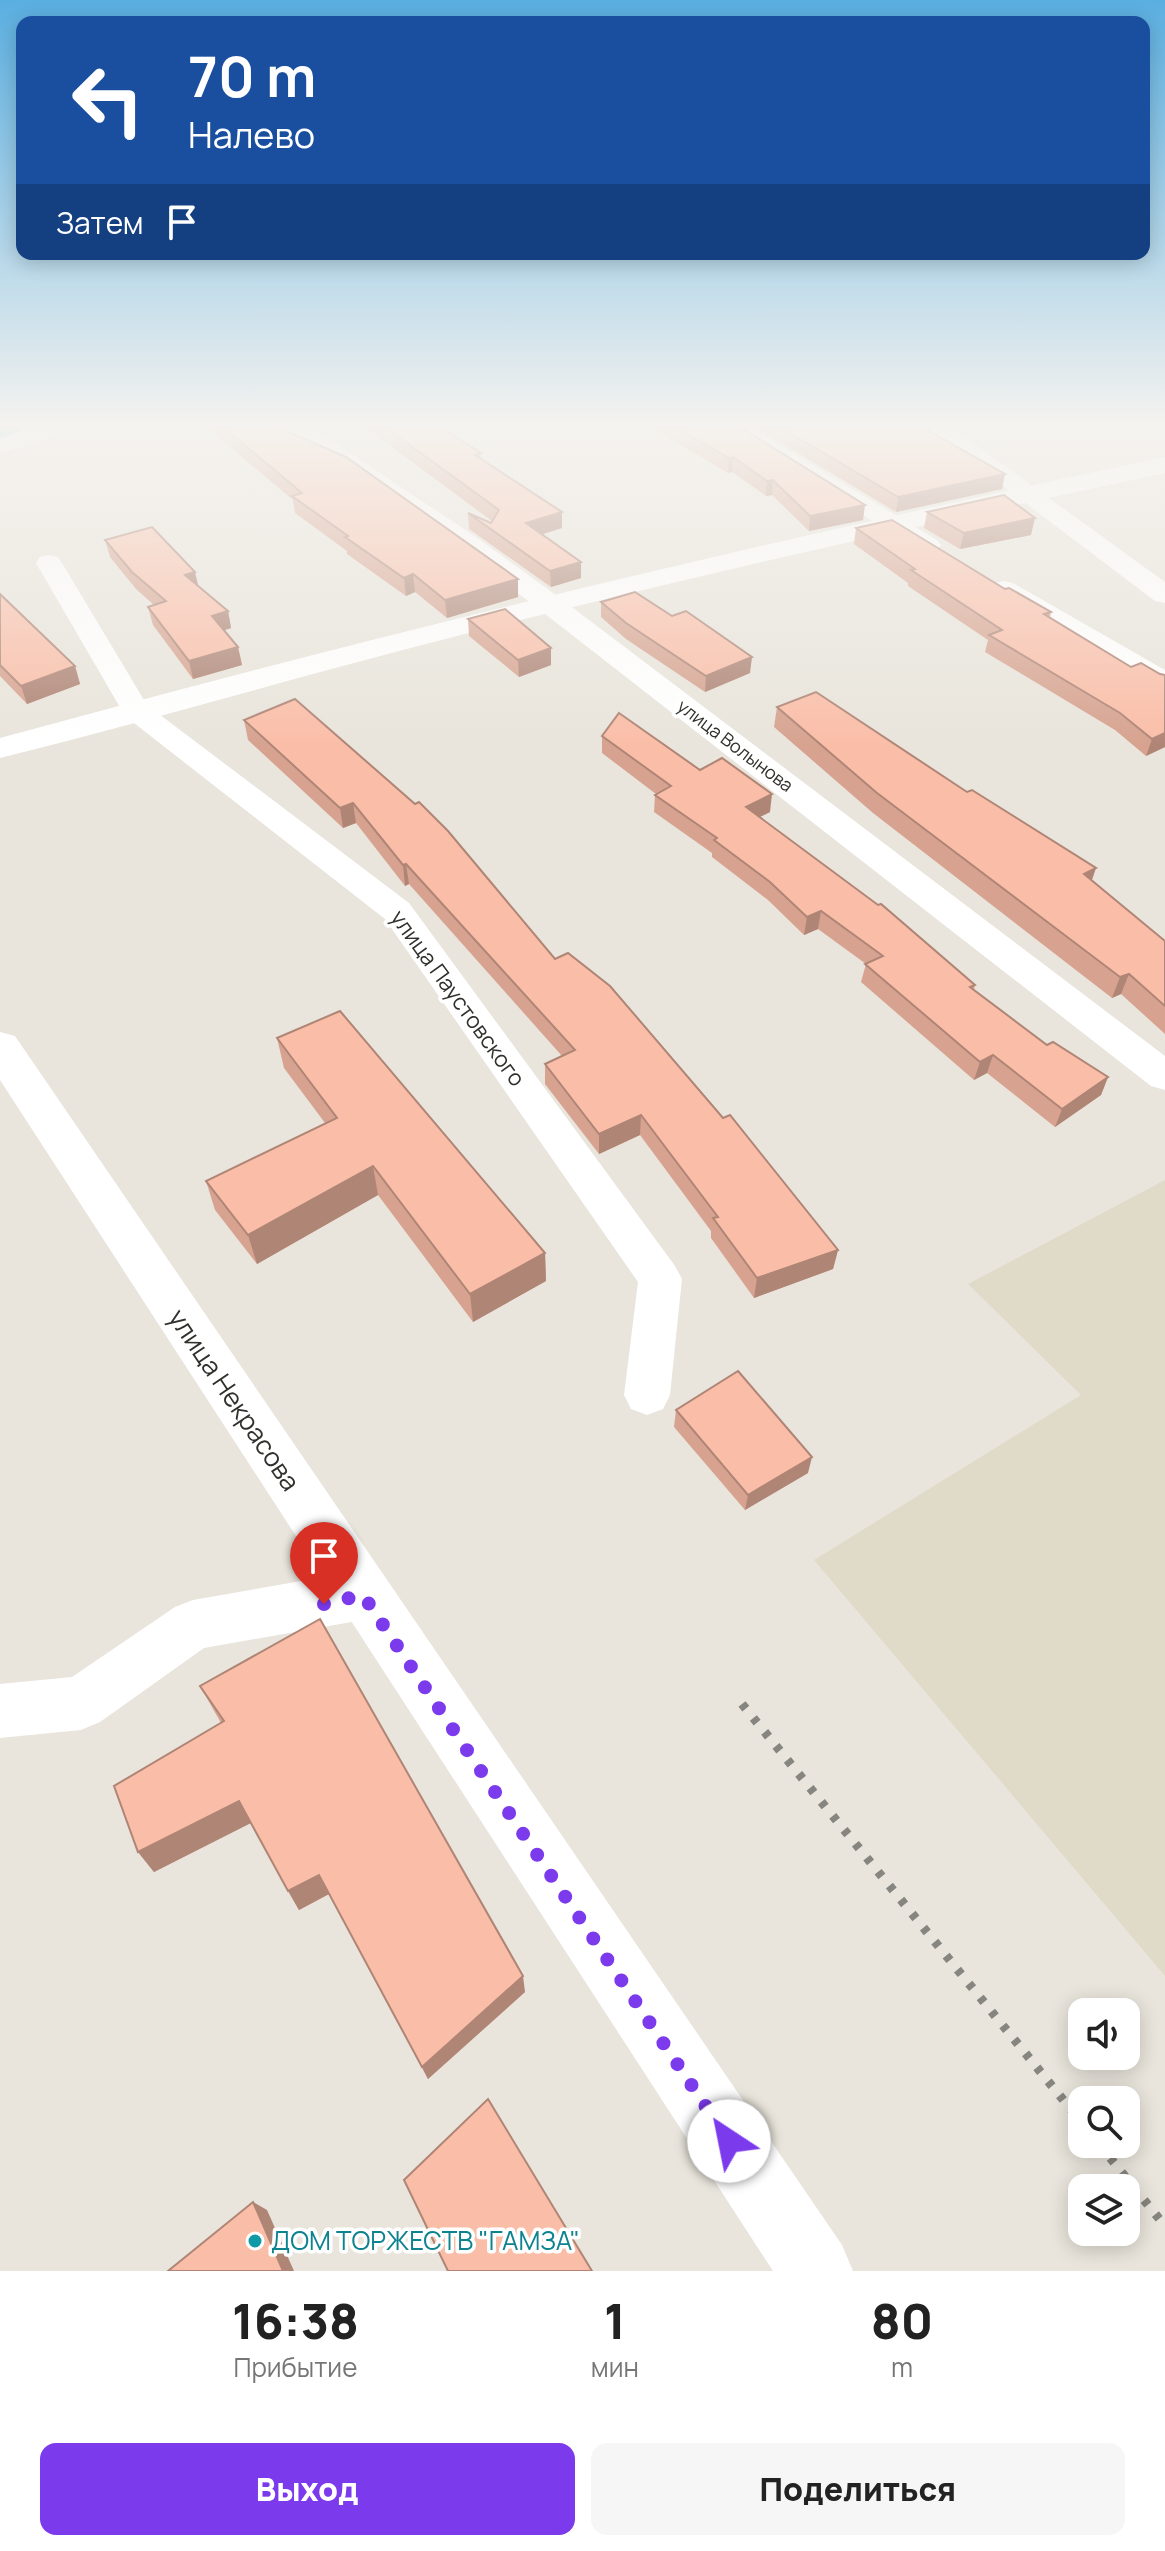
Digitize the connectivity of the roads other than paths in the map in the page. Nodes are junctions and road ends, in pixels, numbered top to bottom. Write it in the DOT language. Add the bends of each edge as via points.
graph roads {
  1 [pos="454,533"];
  2 [pos="854,533"];
  3 [pos="908,533"];
  4 [pos="1079,533"];
  5 [pos="946,555"];
  6 [pos="49,563"];
  7 [pos="987,579"];
  8 [pos="1165,595"];
  9 [pos="550,604"];
  10 [pos="1165,682"];
  11 [pos="135,710"];
  12 [pos="0,748"];
  13 [pos="0,1047"];
  14 [pos="1165,1076"];
  15 [pos="647,1395"];
  16 [pos="363,1595"];
  17 [pos="0,1711"];
  18 [pos="816,2271"];
  1 -- 9 [label="street, улица Волынова"];
  2 -- 9 [label="street"];
  3 -- 5 [label="street"];
  4 -- 8 [label="street"];
  6 -- 11 [label="street, улица Паустовского"];
  7 -- 10 [label="street"];
  9 -- 11 [label="street"];
  9 -- 14 [label="street, улица Волынова"];
  11 -- 12 [label="street"];
  11 -- 15 [label="street, улица Паустовского" via="397,911 660,1279"];
  13 -- 16 [label="street, улица Некрасова"];
  16 -- 17 [label="street" via="193,1625 81,1703"];
  16 -- 18 [label="street, улица Некрасова"];
}
